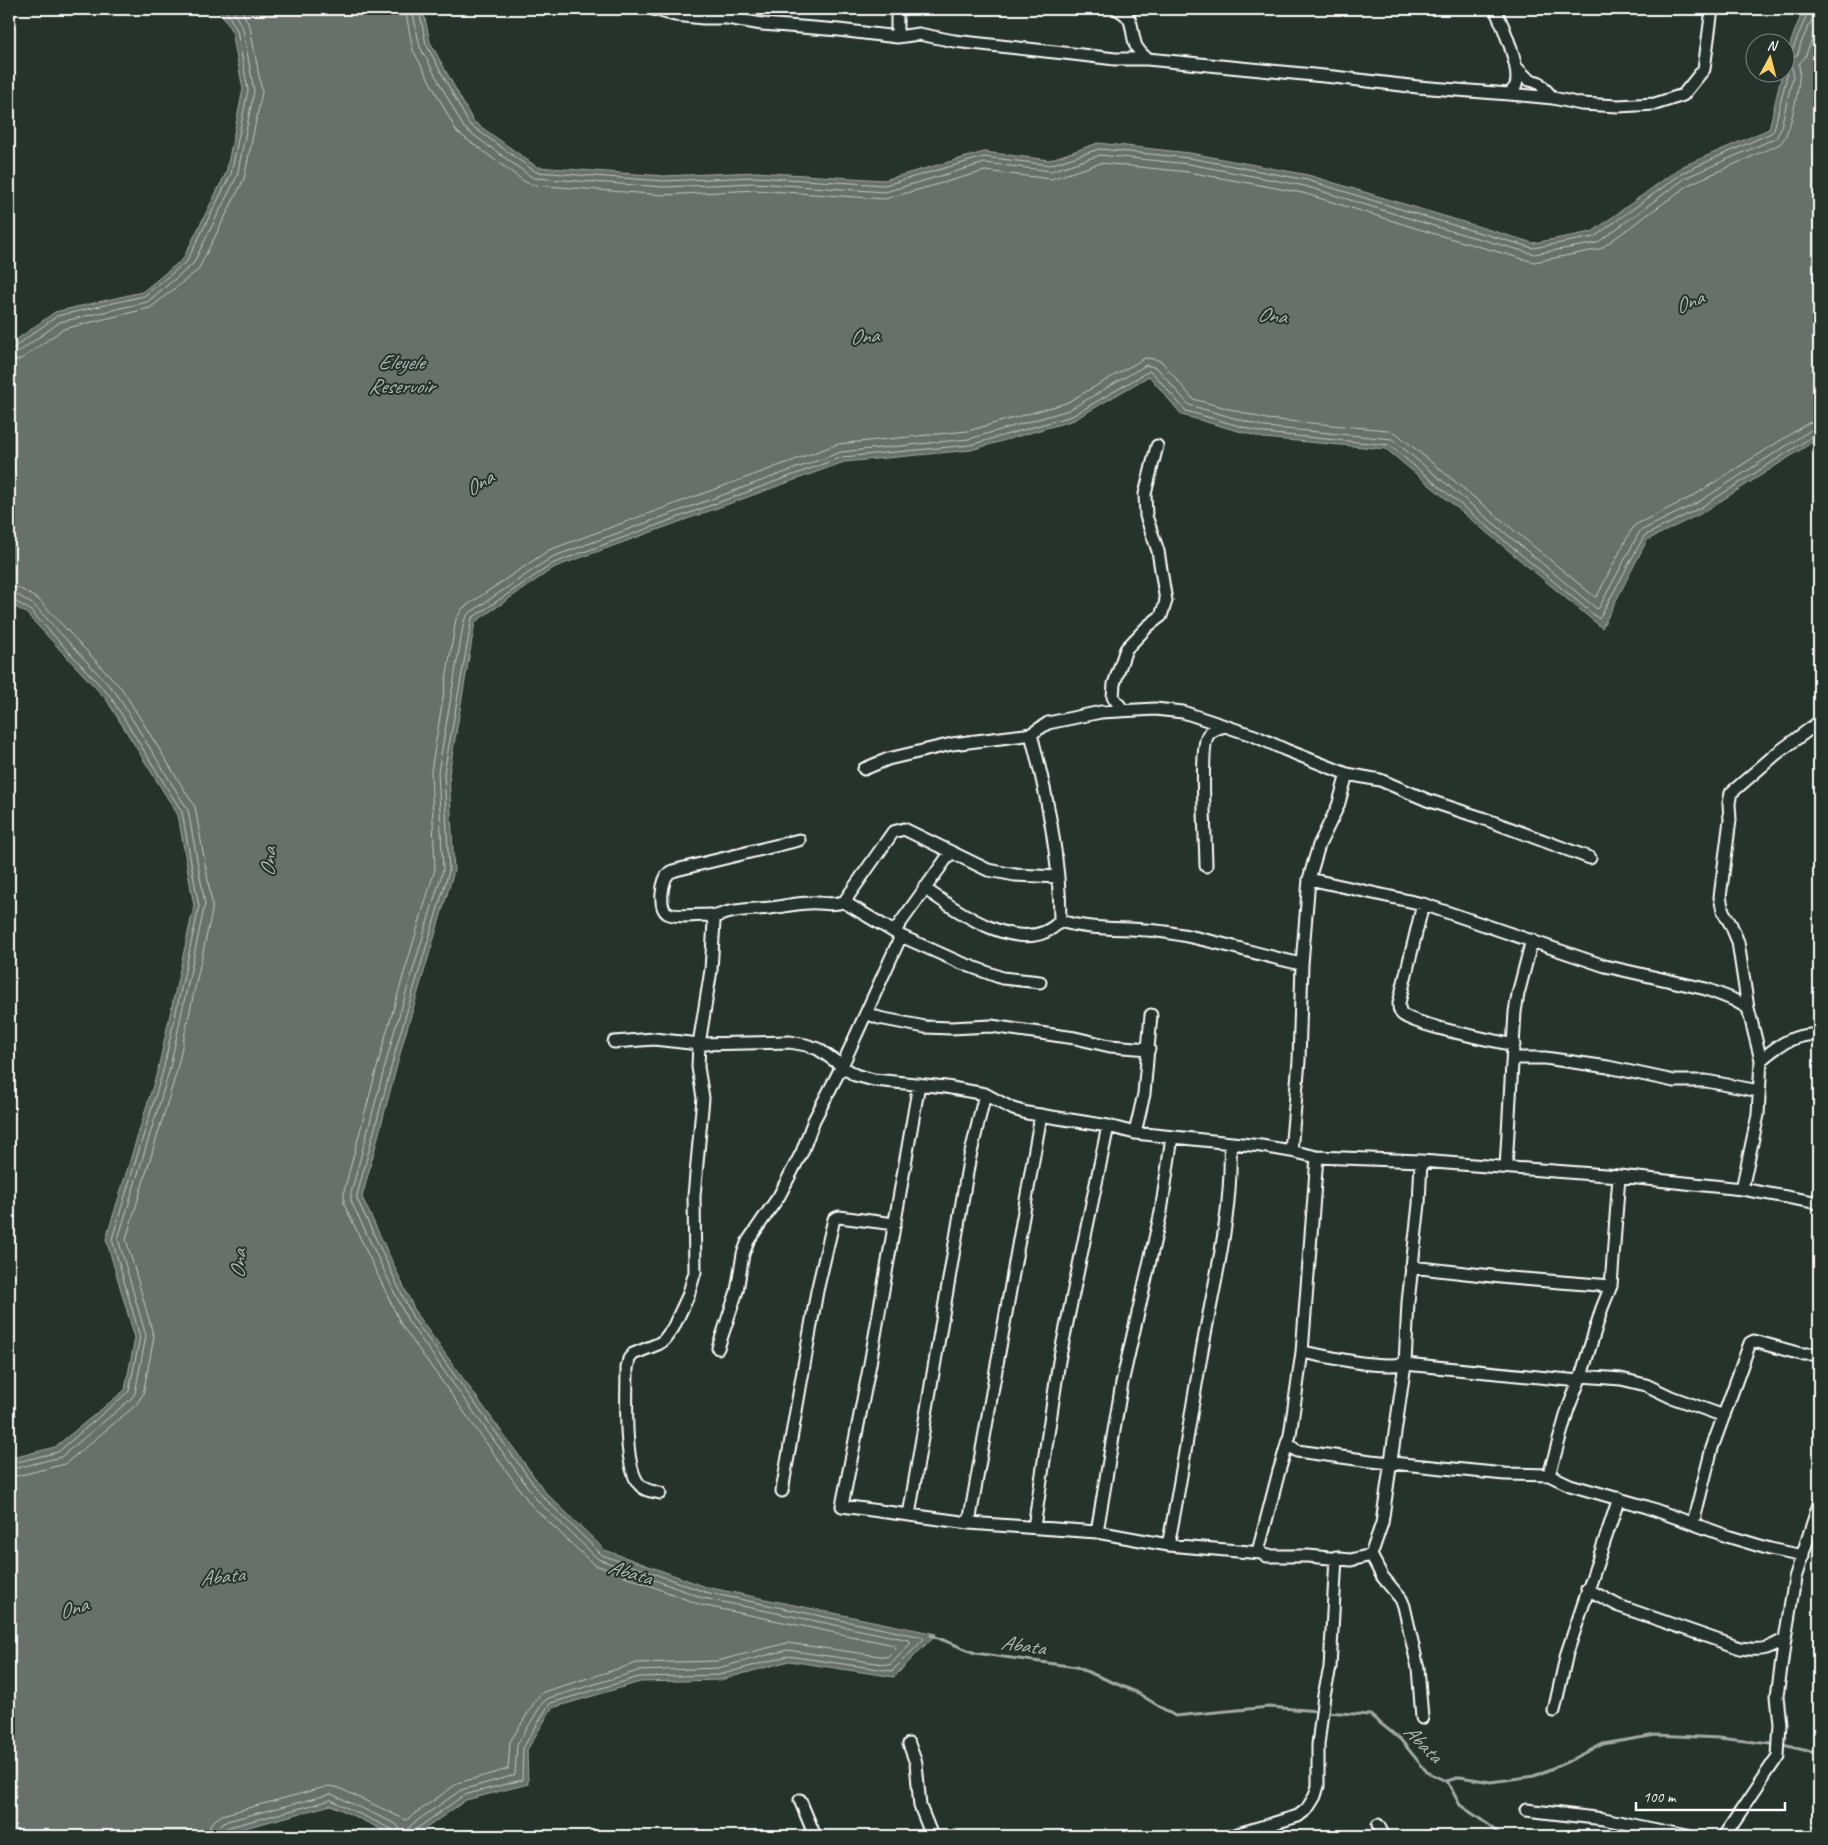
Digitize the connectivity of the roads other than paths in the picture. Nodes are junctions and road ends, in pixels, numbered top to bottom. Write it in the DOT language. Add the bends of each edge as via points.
graph roads {
  1 [pos="653,9"];
  2 [pos="897,9"];
  3 [pos="1117,9"];
  4 [pos="1496,9"];
  5 [pos="1712,9"];
  6 [pos="897,37"];
  7 [pos="1147,60"];
  8 [pos="1516,67"];
  9 [pos="1509,94"];
  10 [pos="1553,98"];
  11 [pos="1157,446"];
  12 [pos="1123,710"];
  13 [pos="1819,722"];
  14 [pos="1225,726"];
  15 [pos="1031,734"];
  16 [pos="864,769"];
  17 [pos="1347,774"];
  18 [pos="799,840"];
  19 [pos="951,852"];
  20 [pos="1590,858"];
  21 [pos="1206,866"];
  22 [pos="1058,877"];
  23 [pos="1309,879"];
  24 [pos="924,888"];
  25 [pos="844,902"];
  26 [pos="1423,904"];
  27 [pos="712,918"];
  28 [pos="1060,921"];
  29 [pos="897,934"];
  30 [pos="1532,940"];
  31 [pos="1302,964"];
  32 [pos="1040,982"];
  33 [pos="1748,1008"];
  34 [pos="866,1013"];
  35 [pos="1151,1015"];
  36 [pos="1819,1035"];
  37 [pos="614,1042"];
  38 [pos="699,1044"];
  39 [pos="1514,1045"];
  40 [pos="1149,1049"];
  41 [pos="1513,1058"];
  42 [pos="1761,1060"];
  43 [pos="842,1066"];
  44 [pos="919,1084"];
  45 [pos="1759,1091"];
  46 [pos="985,1094"];
  47 [pos="1041,1115"];
  48 [pos="1108,1126"];
  49 [pos="1135,1133"];
  50 [pos="1172,1137"];
  51 [pos="1230,1144"];
  52 [pos="1291,1151"];
  53 [pos="1317,1157"];
  54 [pos="1421,1161"];
  55 [pos="1506,1167"];
  56 [pos="1619,1176"];
  57 [pos="1742,1189"];
  58 [pos="1819,1203"];
  59 [pos="895,1224"];
  60 [pos="1411,1267"];
  61 [pos="1611,1286"];
  62 [pos="718,1348"];
  63 [pos="1302,1352"];
  64 [pos="1819,1354"];
  65 [pos="1405,1364"];
  66 [pos="1580,1378"];
  67 [pos="1724,1416"];
  68 [pos="1287,1443"];
  69 [pos="1391,1463"];
  70 [pos="1549,1474"];
  71 [pos="782,1491"];
  72 [pos="660,1493"];
  73 [pos="1619,1498"];
  74 [pos="1819,1504"];
  75 [pos="909,1515"];
  76 [pos="969,1523"];
  77 [pos="1693,1523"];
  78 [pos="1034,1527"];
  79 [pos="1097,1532"];
  80 [pos="1168,1545"];
  81 [pos="1261,1553"];
  82 [pos="1371,1555"];
  83 [pos="1803,1556"];
  84 [pos="1336,1557"];
  85 [pos="1587,1589"];
  86 [pos="1784,1639"];
  87 [pos="1554,1711"];
  88 [pos="1422,1718"];
  89 [pos="909,1744"];
  90 [pos="800,1800"];
  91 [pos="1526,1810"];
  92 [pos="1378,1825"];
  93 [pos="815,1836"];
  94 [pos="932,1836"];
  95 [pos="1231,1836"];
  96 [pos="1384,1836"];
  97 [pos="1686,1836"];
  98 [pos="1724,1836"];
  1 -- 6 [label="street" via="675,15"];
  2 -- 6 [label="street"];
  3 -- 7 [label="street" via="1133,25 1135,45"];
  4 -- 8 [label="street"];
  5 -- 10 [label="street" via="1704,69 1684,95 1655,104 1618,106 1581,104"];
  6 -- 7 [label="street" via="918,34"];
  7 -- 9 [label="street" via="1418,88"];
  8 -- 9 [label="street" via="1516,84"];
  8 -- 10 [label="street" via="1529,80 1538,82"];
  9 -- 10 [label="street"];
  11 -- 12 [label="street" via="1145,494 1146,516 1158,551 1166,601 1161,616 1126,650 1112,697"];
  12 -- 14 [label="street" via="1172,710"];
  12 -- 15 [label="street" via="1056,720"];
  13 -- 33 [label="street" via="1732,793 1729,803 1730,820 1720,897 1738,942"];
  14 -- 17 [label="street"];
  14 -- 21 [label="street" via="1212,730 1207,736 1204,755"];
  15 -- 16 [label="street" via="952,744 888,759"];
  15 -- 22 [label="street" via="1043,778"];
  17 -- 20 [label="street" via="1380,780"];
  17 -- 23 [label="street"];
  18 -- 27 [label="street" via="669,874 661,902 667,913"];
  19 -- 22 [label="street" via="988,870"];
  19 -- 24 [label="street"];
  19 -- 25 [label="street" via="904,829 893,832"];
  22 -- 28 [label="street"];
  23 -- 26 [label="street"];
  23 -- 31 [label="street"];
  24 -- 28 [label="street" via="954,909 1003,933 1042,933"];
  24 -- 29 [label="street"];
  25 -- 27 [label="street" via="830,905 790,903 772,908 735,910"];
  25 -- 29 [label="street"];
  26 -- 30 [label="street"];
  26 -- 39 [label="street" via="1400,1010 1424,1024"];
  27 -- 38 [label="street" via="711,970"];
  28 -- 31 [label="street" via="1076,926 1170,932"];
  29 -- 32 [label="street" via="1002,978"];
  29 -- 34 [label="street"];
  30 -- 33 [label="street" via="1605,966 1706,989"];
  30 -- 39 [label="street" via="1518,994"];
  31 -- 52 [label="street" via="1299,1060"];
  33 -- 42 [label="street"];
  34 -- 40 [label="street" via="925,1027 991,1026 1110,1046"];
  34 -- 43 [label="street"];
  35 -- 40 [label="street"];
  36 -- 42 [label="street" via="1795,1037 1778,1045"];
  37 -- 38 [label="street" via="654,1039"];
  38 -- 43 [label="street" via="798,1044 818,1049"];
  38 -- 72 [label="street" via="698,1067 703,1098 694,1196 695,1272 673,1328 658,1344 633,1354 627,1368 632,1472 643,1488"];
  39 -- 41 [label="street"];
  40 -- 49 [label="street"];
  41 -- 45 [label="street" via="1545,1058 1674,1081 1706,1081"];
  41 -- 55 [label="street"];
  42 -- 45 [label="street"];
  43 -- 44 [label="street" via="855,1075 874,1080"];
  43 -- 62 [label="street" via="789,1178 748,1241 735,1298"];
  44 -- 46 [label="street"];
  44 -- 59 [label="street"];
  45 -- 57 [label="street" via="1758,1115"];
  46 -- 47 [label="street" via="1014,1109"];
  46 -- 75 [label="street" via="969,1161"];
  47 -- 48 [label="street"];
  47 -- 76 [label="street"];
  48 -- 49 [label="street"];
  48 -- 78 [label="street" via="1059,1361"];
  49 -- 50 [label="street"];
  50 -- 51 [label="street"];
  50 -- 79 [label="street" via="1161,1212 1124,1374"];
  51 -- 52 [label="street"];
  51 -- 80 [label="street" via="1228,1211"];
  52 -- 53 [label="street"];
  53 -- 54 [label="street"];
  53 -- 63 [label="street"];
  54 -- 55 [label="street"];
  54 -- 60 [label="street"];
  55 -- 56 [label="street"];
  56 -- 57 [label="street"];
  56 -- 61 [label="street"];
  57 -- 58 [label="street"];
  59 -- 71 [label="street" via="834,1219 817,1292"];
  59 -- 75 [label="street" via="842,1506"];
  60 -- 61 [label="street"];
  60 -- 65 [label="street"];
  61 -- 66 [label="street"];
  63 -- 65 [label="street" via="1358,1364"];
  63 -- 68 [label="street"];
  64 -- 67 [label="street" via="1801,1354 1754,1342 1750,1344"];
  65 -- 66 [label="street"];
  65 -- 69 [label="street"];
  66 -- 67 [label="street" via="1621,1379 1646,1385"];
  66 -- 70 [label="street"];
  67 -- 77 [label="street" via="1712,1448"];
  68 -- 69 [label="street" via="1296,1451"];
  68 -- 81 [label="street" via="1259,1548"];
  69 -- 70 [label="street" via="1505,1474"];
  69 -- 82 [label="street" via="1381,1529"];
  70 -- 73 [label="street" via="1570,1485"];
  73 -- 77 [label="street"];
  73 -- 85 [label="street"];
  74 -- 83 [label="street"];
  75 -- 76 [label="street"];
  76 -- 78 [label="street"];
  77 -- 83 [label="street" via="1770,1549"];
  78 -- 79 [label="street"];
  79 -- 80 [label="street"];
  80 -- 81 [label="street"];
  81 -- 84 [label="street" via="1267,1556"];
  82 -- 84 [label="street" via="1351,1560"];
  82 -- 88 [label="street" via="1404,1606 1418,1668"];
  83 -- 86 [label="street"];
  84 -- 95 [label="street" via="1330,1668 1318,1745 1315,1796 1298,1816"];
  85 -- 86 [label="street" via="1619,1606 1740,1648 1766,1649"];
  85 -- 87 [label="street" via="1567,1653"];
  86 -- 98 [label="street" via="1777,1696 1780,1724 1778,1756"];
  89 -- 94 [label="street" via="916,1763 920,1806"];
  90 -- 93 [label="street"];
  91 -- 97 [label="street" via="1604,1818"];
  92 -- 96 [label="street"];
}
